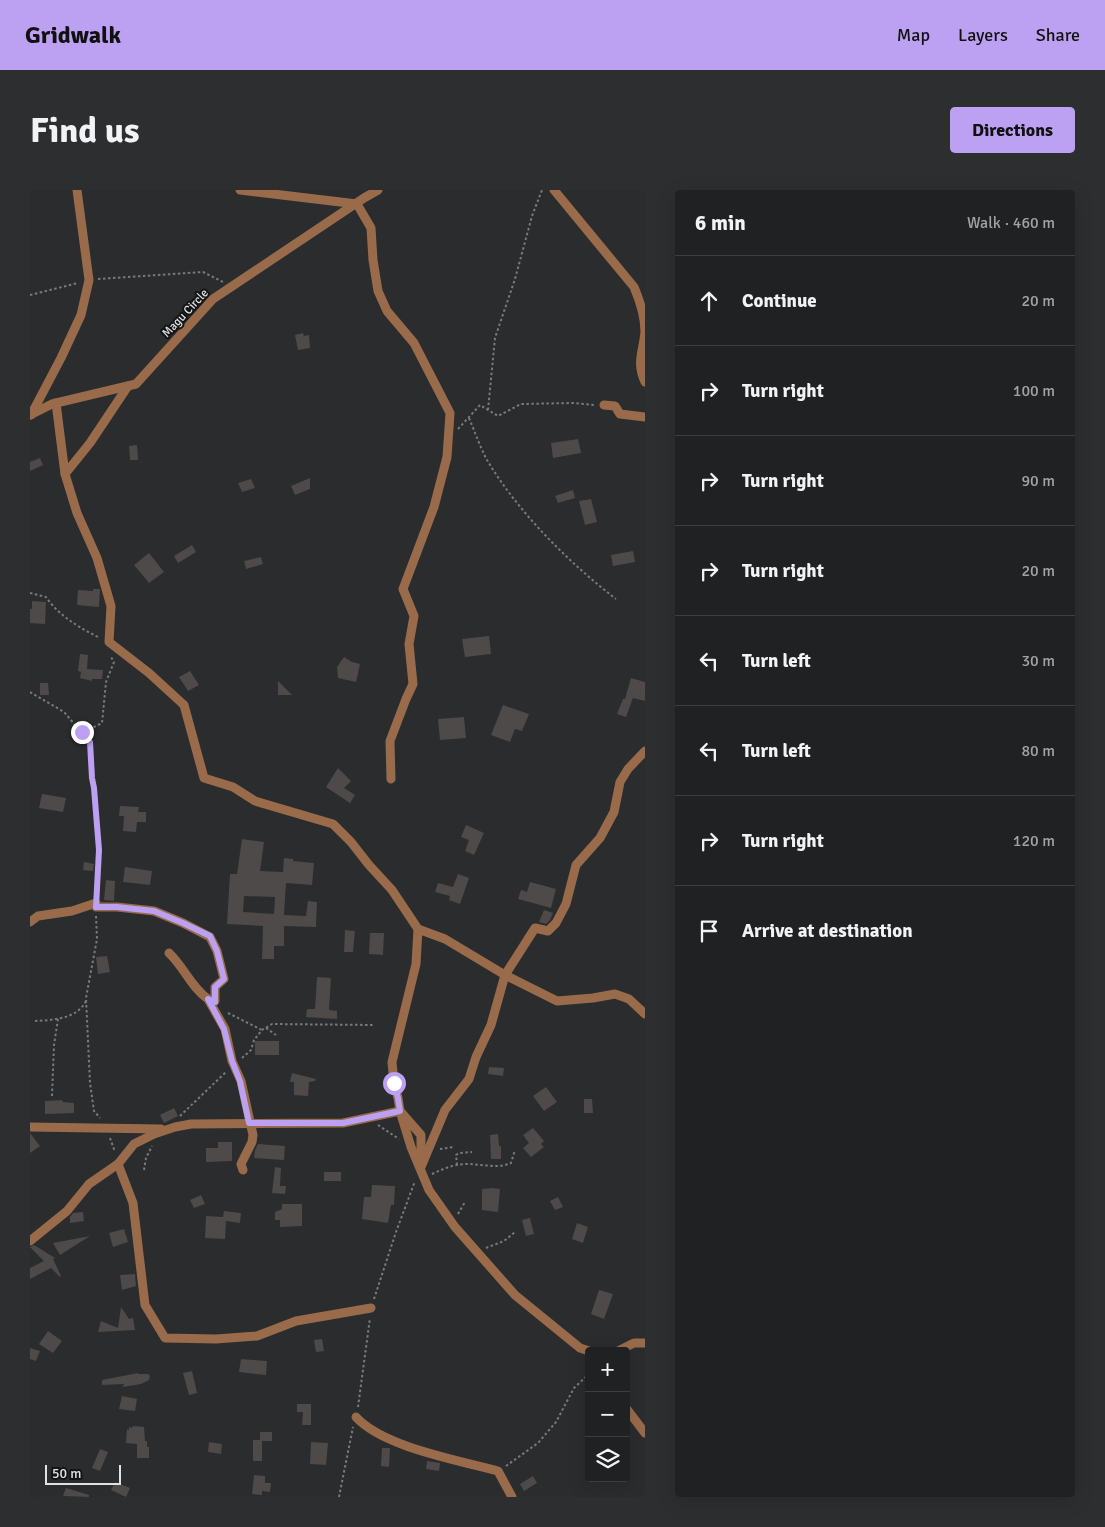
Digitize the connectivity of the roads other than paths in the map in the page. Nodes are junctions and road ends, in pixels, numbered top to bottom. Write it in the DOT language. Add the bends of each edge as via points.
graph roads {
  1 [pos="77,190"];
  2 [pos="240,190"];
  3 [pos="378,190"];
  4 [pos="554,190"];
  5 [pos="356,204"];
  6 [pos="634,287"];
  7 [pos="645,295"];
  8 [pos="645,382"];
  9 [pos="128,386"];
  10 [pos="56,403"];
  11 [pos="604,405"];
  12 [pos="30,415"];
  13 [pos="645,417"];
  14 [pos="65,474"];
  15 [pos="645,751"];
  16 [pos="391,779"];
  17 [pos="30,922"];
  18 [pos="418,929"];
  19 [pos="169,953"];
  20 [pos="505,975"];
  21 [pos="208,999"];
  22 [pos="645,1014"];
  23 [pos="400,1111"];
  24 [pos="249,1123"];
  25 [pos="30,1127"];
  26 [pos="166,1130"];
  27 [pos="118,1164"];
  28 [pos="421,1168"];
  29 [pos="243,1170"];
  30 [pos="30,1242"];
  31 [pos="371,1308"];
  32 [pos="645,1343"];
  33 [pos="628,1347"];
  34 [pos="585,1350"];
  35 [pos="630,1413"];
  36 [pos="356,1417"];
  37 [pos="645,1433"];
  38 [pos="512,1497"];
  1 -- 12 [label="street" via="89,280 80,315"];
  2 -- 5 [label="street"];
  3 -- 5 [label="street, Magu Circle"];
  4 -- 6 [label="street"];
  5 -- 9 [label="street, Magu Circle" via="213,299 136,384"];
  5 -- 16 [label="street" via="371,228 372,260 378,290 387,311 414,343 450,413 447,456 434,507 403,589 414,616 410,644 413,684 390,741"];
  6 -- 7 [label="street"];
  6 -- 8 [label="street" via="642,305 645,331 640,357"];
  9 -- 10 [label="street, Magu Circle"];
  9 -- 14 [label="street"];
  10 -- 12 [label="street, Magu Circle"];
  10 -- 14 [label="street"];
  11 -- 13 [label="street" via="615,406 620,414"];
  14 -- 18 [label="street" via="77,513 97,558 111,606 109,642 184,705 204,778 233,787 255,801 333,824 392,890"];
  15 -- 20 [label="street" via="620,782 614,812 600,838 576,865 566,904 556,923 548,931 535,928"];
  17 -- 21 [label="street" via="38,916 96,905 154,911 183,923 210,936 217,951 224,979 215,987 215,1002"];
  18 -- 20 [label="street" via="445,939"];
  18 -- 23 [label="street" via="416,964 392,1062"];
  19 -- 21 [label="street" via="179,962 196,990"];
  20 -- 22 [label="street" via="557,1001 615,994 629,999"];
  20 -- 28 [label="street" via="491,1025 469,1078 445,1110"];
  21 -- 24 [label="street" via="224,1029"];
  23 -- 24 [label="street" via="343,1123"];
  23 -- 28 [label="street"];
  23 -- 28 [label="street" via="421,1135"];
  24 -- 26 [label="street" via="191,1124"];
  24 -- 29 [label="street" via="253,1136 241,1164"];
  25 -- 26 [label="street"];
  26 -- 27 [label="street" via="134,1144"];
  27 -- 30 [label="street" via="89,1184 67,1211"];
  27 -- 31 [label="street" via="133,1203 144,1305 164,1338 257,1336 296,1321"];
  28 -- 34 [label="street" via="430,1190 450,1219 515,1295"];
  32 -- 33 [label="street"];
  35 -- 37 [label="street"];
  36 -- 38 [label="street" via="378,1435 498,1471"];
}
